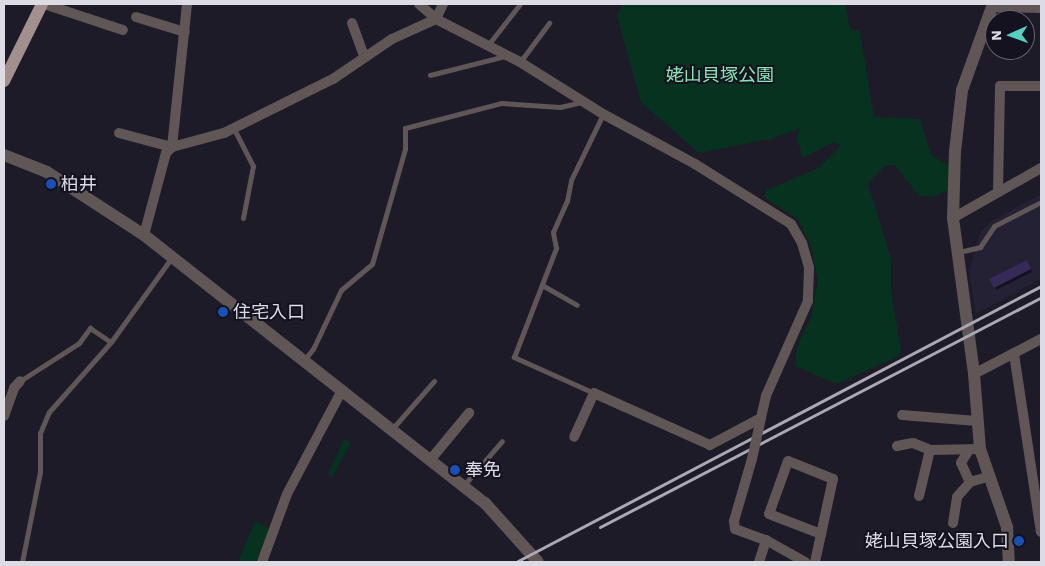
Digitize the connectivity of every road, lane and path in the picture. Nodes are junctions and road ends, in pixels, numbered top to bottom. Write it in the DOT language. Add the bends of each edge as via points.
graph roads {
  1 [pos="43,4"];
  2 [pos="187,4"];
  3 [pos="419,4"];
  4 [pos="443,4"];
  5 [pos="520,4"];
  6 [pos="993,6"];
  7 [pos="1041,8"];
  8 [pos="136,17"];
  9 [pos="436,19"];
  10 [pos="352,22"];
  11 [pos="549,23"];
  12 [pos="123,30"];
  13 [pos="185,32"];
  14 [pos="488,46"];
  15 [pos="364,56"];
  16 [pos="507,56"];
  17 [pos="520,62"];
  18 [pos="430,75"];
  19 [pos="4,81"];
  20 [pos="1041,86"];
  21 [pos="583,101"];
  22 [pos="603,114"];
  23 [pos="233,128"];
  24 [pos="119,133"];
  25 [pos="172,147"];
  26 [pos="4,155"];
  27 [pos="1041,168"];
  28 [pos="998,192"];
  29 [pos="1041,202"];
  30 [pos="243,218"];
  31 [pos="953,218"];
  32 [pos="144,235"];
  33 [pos="956,253"];
  34 [pos="173,257"];
  35 [pos="542,285"];
  36 [pos="577,305"];
  37 [pos="1041,339"];
  38 [pos="111,342"];
  39 [pos="1014,354"];
  40 [pos="304,360"];
  41 [pos="974,374"];
  42 [pos="20,381"];
  43 [pos="434,381"];
  44 [pos="342,390"];
  45 [pos="594,393"];
  46 [pos="469,413"];
  47 [pos="902,415"];
  48 [pos="4,416"];
  49 [pos="761,418"];
  50 [pos="977,421"];
  51 [pos="392,430"];
  52 [pos="574,437"];
  53 [pos="502,441"];
  54 [pos="897,446"];
  55 [pos="930,450"];
  56 [pos="975,450"];
  57 [pos="431,459"];
  58 [pos="987,477"];
  59 [pos="970,482"];
  60 [pos="464,486"];
  61 [pos="919,496"];
  62 [pos="953,523"];
  63 [pos="1041,532"];
  64 [pos="821,534"];
  65 [pos="766,540"];
  66 [pos="22,562"];
  67 [pos="262,562"];
  68 [pos="538,562"];
  69 [pos="759,562"];
  70 [pos="805,562"];
  71 [pos="815,562"];
  72 [pos="1009,562"];
  1 -- 12 [label="street"];
  1 -- 19 [label="main road"];
  2 -- 13 [label="street"];
  3 -- 9 [label="street"];
  4 -- 9 [label="street"];
  5 -- 14 [label="lane"];
  6 -- 7 [label="street"];
  6 -- 31 [label="street" via="962,90 954,151"];
  8 -- 13 [label="street"];
  9 -- 14 [label="street"];
  9 -- 15 [label="street" via="392,38"];
  10 -- 15 [label="street"];
  11 -- 17 [label="lane"];
  13 -- 25 [label="street"];
  14 -- 16 [label="street"];
  15 -- 23 [label="street" via="333,79"];
  16 -- 17 [label="street"];
  16 -- 18 [label="lane"];
  17 -- 21 [label="street"];
  20 -- 28 [label="street" via="1000,86"];
  21 -- 22 [label="street"];
  21 -- 40 [label="lane" via="560,107 501,102 405,128 405,149 372,264 341,290 313,350"];
  22 -- 35 [label="lane" via="571,180 567,201 553,232 556,248"];
  22 -- 49 [label="street" via="695,164 791,224 802,243 809,268 808,301 766,396"];
  23 -- 25 [label="street"];
  23 -- 30 [label="lane" via="253,166"];
  24 -- 25 [label="street"];
  25 -- 32 [label="street" via="166,153"];
  26 -- 32 [label="street" via="55,177"];
  27 -- 28 [label="street"];
  28 -- 31 [label="street"];
  29 -- 33 [label="lane" via="994,226 980,247"];
  31 -- 33 [label="street"];
  32 -- 34 [label="street"];
  33 -- 41 [label="street"];
  34 -- 38 [label="lane"];
  34 -- 40 [label="street"];
  35 -- 36 [label="lane"];
  35 -- 45 [label="lane" via="514,357"];
  37 -- 39 [label="street"];
  38 -- 42 [label="lane" via="90,328 79,343"];
  38 -- 66 [label="lane" via="49,412 40,433 40,472"];
  39 -- 41 [label="street"];
  39 -- 63 [label="street"];
  40 -- 44 [label="street"];
  41 -- 50 [label="street"];
  42 -- 48 [label="street" via="14,388"];
  43 -- 51 [label="lane"];
  44 -- 51 [label="street"];
  44 -- 67 [label="street" via="287,494"];
  45 -- 49 [label="street" via="710,445"];
  45 -- 52 [label="street"];
  46 -- 57 [label="street"];
  47 -- 50 [label="street"];
  49 -- 65 [label="street, bridge" via="734,521 735,529"];
  50 -- 56 [label="street"];
  51 -- 57 [label="street"];
  53 -- 60 [label="lane"];
  54 -- 55 [label="street" via="913,443"];
  55 -- 56 [label="street"];
  55 -- 61 [label="street"];
  56 -- 58 [label="street"];
  56 -- 59 [label="street" via="961,463"];
  57 -- 60 [label="street"];
  58 -- 59 [label="street"];
  58 -- 72 [label="street" via="1007,527"];
  59 -- 62 [label="street" via="957,496"];
  60 -- 68 [label="street" via="485,503"];
  64 -- 64 [label="street" via="833,478 788,461 769,514"];
  64 -- 71 [label="street"];
  65 -- 69 [label="street"];
  65 -- 70 [label="street"];
}
